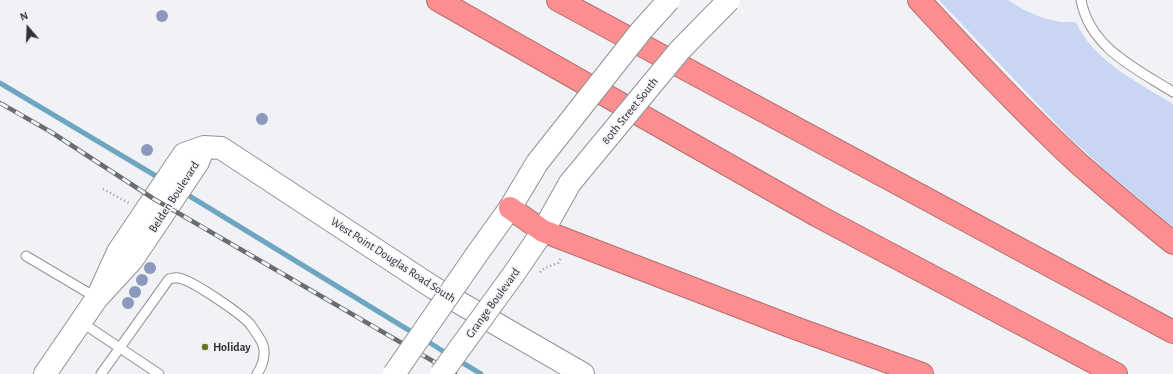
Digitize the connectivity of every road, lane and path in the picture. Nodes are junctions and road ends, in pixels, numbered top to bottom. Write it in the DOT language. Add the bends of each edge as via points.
graph roads {
  1 [pos="438,0"];
  2 [pos="558,0"];
  3 [pos="669,0"];
  4 [pos="729,0"];
  5 [pos="919,0"];
  6 [pos="1081,0"];
  7 [pos="1173,92"];
  8 [pos="204,147"];
  9 [pos="103,188"];
  10 [pos="510,208"];
  11 [pos="145,212"];
  12 [pos="543,231"];
  13 [pos="1173,243"];
  14 [pos="26,256"];
  15 [pos="97,298"];
  16 [pos="81,322"];
  17 [pos="1173,332"];
  18 [pos="120,348"];
  19 [pos="45,374"];
  20 [pos="101,374"];
  21 [pos="160,374"];
  22 [pos="257,374"];
  23 [pos="394,374"];
  24 [pos="441,374"];
  25 [pos="583,374"];
  26 [pos="922,374"];
  27 [pos="1116,374"];
  1 -- 27 [label="highway" via="818,216"];
  2 -- 17 [label="highway"];
  3 -- 10 [label="street, bridge" via="641,31 537,163"];
  4 -- 12 [label="street, 80th Street South, bridge" via="680,50 570,183"];
  5 -- 13 [label="highway" via="1065,151"];
  6 -- 7 [label="lane" via="1088,23 1103,44 1118,57"];
  8 -- 11 [label="street, Belden Boulevard" via="184,154"];
  8 -- 15 [label="street, Belden Boulevard" via="198,162 132,260"];
  8 -- 25 [label="street, West Point Douglas Road South" via="221,148 434,288"];
  9 -- 11 [label="path"];
  10 -- 12 [label="highway"];
  10 -- 23 [label="street, bridge"];
  11 -- 15 [label="street, Belden Boulevard" via="118,252"];
  12 -- 24 [label="street, Grange Boulevard, bridge"];
  12 -- 26 [label="highway"];
  14 -- 15 [label="lane"];
  15 -- 16 [label="street, Belden Boulevard"];
  16 -- 18 [label="lane"];
  16 -- 19 [label="street, Belden Boulevard"];
  18 -- 20 [label="lane"];
  18 -- 21 [label="lane"];
  18 -- 22 [label="lane" via="169,279 178,278 197,286 249,324 262,344 264,354"];
}
